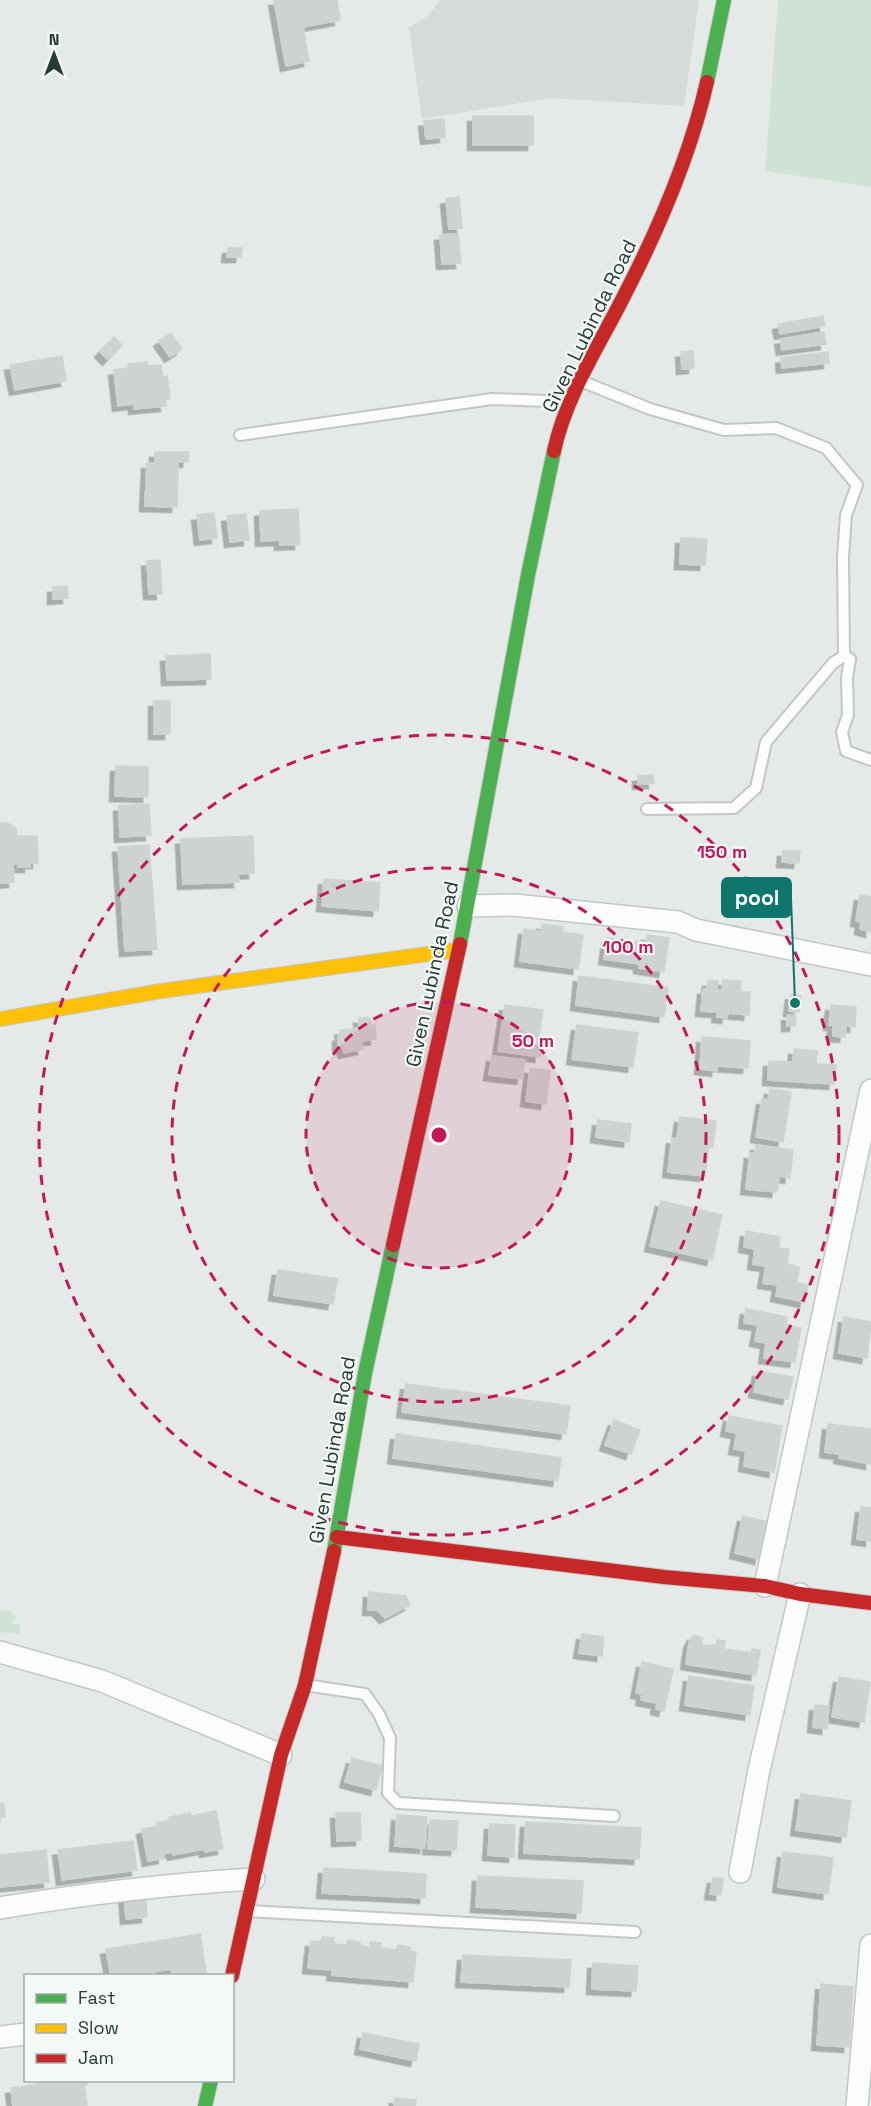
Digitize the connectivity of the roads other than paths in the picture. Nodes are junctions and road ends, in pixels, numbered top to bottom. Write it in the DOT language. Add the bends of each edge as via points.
graph roads {
  1 [pos="724,0"];
  2 [pos="581,381"];
  3 [pos="570,402"];
  4 [pos="240,435"];
  5 [pos="844,657"];
  6 [pos="871,760"];
  7 [pos="647,809"];
  8 [pos="468,906"];
  9 [pos="457,950"];
  10 [pos="871,965"];
  11 [pos="0,1019"];
  12 [pos="871,1090"];
  13 [pos="337,1537"];
  14 [pos="765,1586"];
  15 [pos="800,1594"];
  16 [pos="871,1603"];
  17 [pos="0,1652"];
  18 [pos="305,1685"];
  19 [pos="281,1755"];
  20 [pos="614,1816"];
  21 [pos="740,1872"];
  22 [pos="254,1879"];
  23 [pos="0,1908"];
  24 [pos="247,1911"];
  25 [pos="635,1932"];
  26 [pos="871,1945"];
  27 [pos="232,1974"];
  28 [pos="24,2034"];
  29 [pos="0,2037"];
  30 [pos="210,2082"];
  31 [pos="205,2106"];
  32 [pos="857,2106"];
  1 -- 2 [label="street, Given Lubinda Road" via="700,113 675,187"];
  2 -- 3 [label="street, Given Lubinda Road"];
  2 -- 5 [label="lane" via="683,420 724,430 776,428 826,448 857,485 846,515"];
  3 -- 4 [label="lane" via="492,399"];
  3 -- 8 [label="street, Given Lubinda Road" via="551,464 530,564"];
  5 -- 6 [label="lane" via="850,659 849,707 842,732 846,751"];
  5 -- 7 [label="lane" via="833,663 766,742 756,788 734,808"];
  8 -- 9 [label="street, Given Lubinda Road"];
  8 -- 10 [label="street" via="514,905 678,922 696,930"];
  9 -- 11 [label="street" via="161,991"];
  9 -- 13 [label="street, Given Lubinda Road" via="365,1373"];
  12 -- 14 [label="street"];
  13 -- 14 [label="street"];
  13 -- 18 [label="street, Given Lubinda Road"];
  14 -- 15 [label="street"];
  15 -- 16 [label="street"];
  15 -- 21 [label="street"];
  17 -- 19 [label="street" via="102,1681"];
  18 -- 19 [label="street, Given Lubinda Road"];
  18 -- 20 [label="lane" via="364,1694 390,1738 388,1793 398,1803"];
  19 -- 22 [label="street, Given Lubinda Road"];
  22 -- 23 [label="street" via="194,1882"];
  22 -- 24 [label="street, Given Lubinda Road"];
  24 -- 25 [label="lane"];
  24 -- 27 [label="street, Given Lubinda Road"];
  26 -- 32 [label="street"];
  28 -- 29 [label="street"];
  30 -- 31 [label="street"];
}
